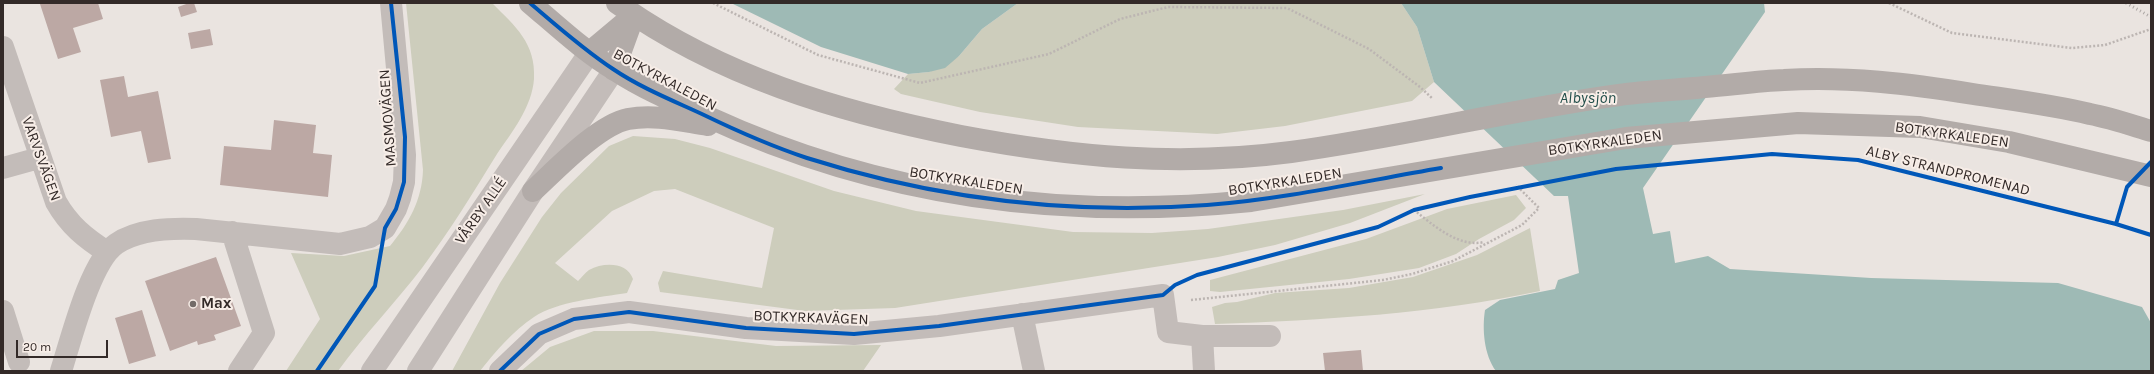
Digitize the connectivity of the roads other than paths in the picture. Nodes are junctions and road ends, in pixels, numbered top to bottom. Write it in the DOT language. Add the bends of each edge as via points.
graph roads {
  1 [pos="391,3"];
  2 [pos="530,3"];
  3 [pos="625,9"];
  4 [pos="3,46"];
  5 [pos="590,52"];
  6 [pos="614,70"];
  7 [pos="737,130"];
  8 [pos="2151,131"];
  9 [pos="39,158"];
  10 [pos="3,168"];
  11 [pos="2151,176"];
  12 [pos="533,191"];
  13 [pos="232,232"];
  14 [pos="107,252"];
  15 [pos="3,311"];
  16 [pos="1022,314"];
  17 [pos="1202,336"];
  18 [pos="1270,336"];
  19 [pos="19,362"];
  20 [pos="61,371"];
  21 [pos="239,371"];
  22 [pos="372,371"];
  23 [pos="418,371"];
  24 [pos="500,371"];
  25 [pos="1034,371"];
  26 [pos="1204,371"];
  1 -- 13 [label="street, MASMOVÄGEN" via="405,155 404,182 391,220 385,228 370,237 340,244"];
  2 -- 5 [label="main road, BOTKYRKALEDEN"];
  3 -- 5 [label="main road"];
  3 -- 6 [label="main road"];
  3 -- 8 [label="main road, BOTKYRKALEDEN" via="670,37 726,66 854,112 996,143 1091,156 1184,160 1310,149 1619,95 1786,79 1898,82 2085,113"];
  4 -- 9 [label="street, VARVSVÄGEN"];
  5 -- 6 [label="main road, BOTKYRKALEDEN"];
  5 -- 22 [label="street, VÅRBY ALLÉ"];
  6 -- 7 [label="main road, BOTKYRKALEDEN" via="672,101"];
  6 -- 12 [label="street, VÅRBY ALLÉ"];
  7 -- 11 [label="main road, BOTKYRKALEDEN" via="805,157 874,177 959,194 1055,206 1128,208 1208,205 1304,193 1626,138 1798,123 1920,127 2009,142"];
  7 -- 12 [label="main road" via="662,117 627,119 605,129"];
  9 -- 10 [label="street"];
  9 -- 14 [label="street, VARVSVÄGEN" via="50,191 62,214 78,233"];
  12 -- 23 [label="street, VÅRBY ALLÉ"];
  13 -- 14 [label="street, MASMOVÄGEN" via="179,228 146,232 116,244"];
  13 -- 21 [label="street" via="264,333"];
  14 -- 20 [label="street, MASMOVÄGEN" via="89,288"];
  15 -- 19 [label="street"];
  16 -- 17 [label="street, BOTKYRKAVÄGEN" via="1163,299 1168,332"];
  16 -- 24 [label="street, BOTKYRKAVÄGEN" via="939,326 854,334 746,328 629,312 574,319 538,334"];
  16 -- 25 [label="street"];
  17 -- 18 [label="street"];
  17 -- 26 [label="street"];
}
